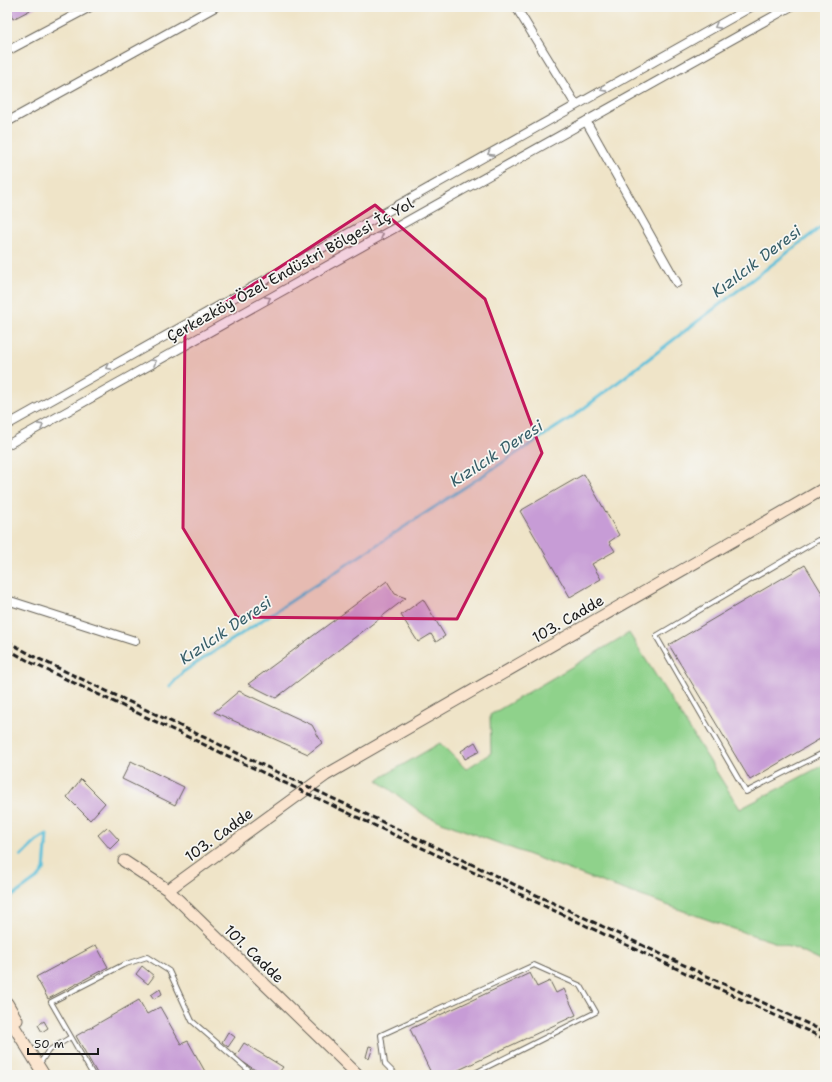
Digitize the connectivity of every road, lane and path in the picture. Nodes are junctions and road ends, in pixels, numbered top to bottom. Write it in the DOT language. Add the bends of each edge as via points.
graph roads {
  1 [pos="90,7"];
  2 [pos="215,7"];
  3 [pos="516,7"];
  4 [pos="751,7"];
  5 [pos="790,7"];
  6 [pos="7,51"];
  7 [pos="576,105"];
  8 [pos="586,121"];
  9 [pos="7,122"];
  10 [pos="677,283"];
  11 [pos="7,425"];
  12 [pos="7,445"];
  13 [pos="824,490"];
  14 [pos="825,542"];
  15 [pos="7,600"];
  16 [pos="135,641"];
  17 [pos="825,752"];
  18 [pos="124,861"];
  19 [pos="168,890"];
  20 [pos="7,1003"];
  21 [pos="7,1015"];
  22 [pos="71,1037"];
  23 [pos="41,1070"];
  24 [pos="93,1075"];
  25 [pos="254,1075"];
  26 [pos="358,1075"];
  27 [pos="396,1075"];
  28 [pos="471,1075"];
  1 -- 6 [label="street"];
  2 -- 9 [label="street"];
  3 -- 7 [label="street"];
  4 -- 7 [label="street, Çerkezköy Özel Endüstri Bölgesi İç Yol, one-way"];
  5 -- 8 [label="street, Çerkezköy Özel Endüstri Bölgesi İç Yol"];
  7 -- 11 [label="street, Çerkezköy Özel Endüstri Bölgesi İç Yol, one-way"];
  8 -- 10 [label="street"];
  12 -- 8 [label="street, Çerkezköy Özel Endüstri Bölgesi İç Yol, one-way"];
  13 -- 19 [label="street, 103. Cadde" via="326,776"];
  14 -- 17 [label="lane" via="818,540 656,636 746,792"];
  15 -- 16 [label="street"];
  18 -- 19 [label="street, 101. Cadde"];
  19 -- 26 [label="street, 101. Cadde"];
  20 -- 23 [label="street"];
  21 -- 23 [label="street"];
  22 -- 23 [label="lane" via="48,1051"];
  22 -- 24 [label="lane"];
  22 -- 25 [label="lane" via="51,1002 123,965 147,957 169,971 192,1022"];
  27 -- 28 [label="lane" via="385,1064 381,1036 534,966 581,986 596,1012"];
}
